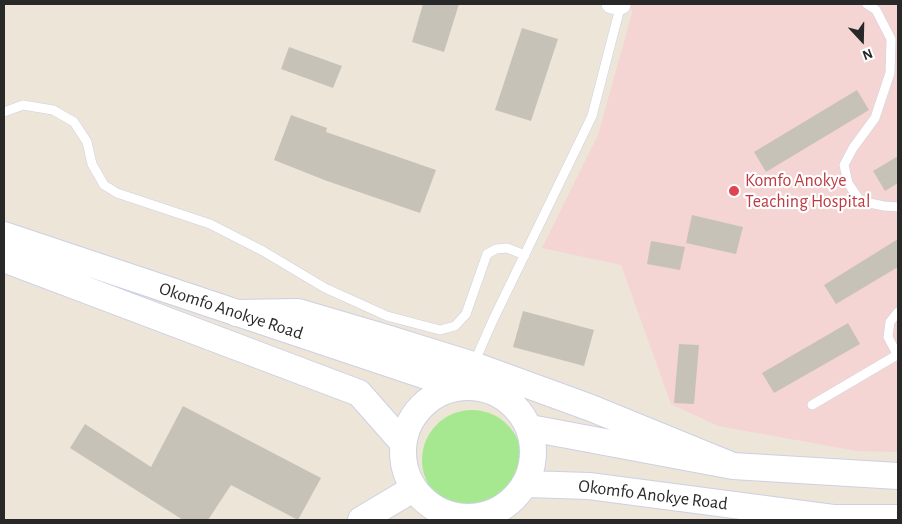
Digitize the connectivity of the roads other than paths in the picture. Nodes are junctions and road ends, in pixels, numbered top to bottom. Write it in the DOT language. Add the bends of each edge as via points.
graph roads {
  1 [pos="617,4"];
  2 [pos="867,4"];
  3 [pos="4,112"];
  4 [pos="898,207"];
  5 [pos="4,235"];
  6 [pos="525,255"];
  7 [pos="4,259"];
  8 [pos="898,312"];
  9 [pos="236,313"];
  10 [pos="898,356"];
  11 [pos="473,365"];
  12 [pos="459,387"];
  13 [pos="812,405"];
  14 [pos="530,428"];
  15 [pos="403,444"];
  16 [pos="733,466"];
  17 [pos="898,476"];
  18 [pos="527,484"];
  19 [pos="414,489"];
  20 [pos="444,518"];
  21 [pos="898,518"];
  22 [pos="361,520"];
  1 -- 6 [label="lane" via="592,116"];
  2 -- 4 [label="lane" via="876,10 891,39 890,73 875,118 844,166 848,183 860,201"];
  3 -- 6 [label="lane" via="23,106 53,110 74,122 87,142 92,164 104,185 117,193 210,224 325,288 388,316 440,330 455,326 466,314 487,254 506,248"];
  5 -- 9 [label="main road, Okomfo Anokye Road"];
  6 -- 11 [label="lane"];
  7 -- 15 [label="main road, Okomfo Anokye Road" via="359,393"];
  8 -- 10 [label="lane" via="890,322 888,336"];
  9 -- 11 [label="main road" via="298,312"];
  9 -- 12 [label="main road, Okomfo Anokye Road"];
  10 -- 13 [label="lane"];
  11 -- 16 [label="main road" via="591,408"];
  12 -- 14 [label="main road" via="484,388 501,395 518,410"];
  12 -- 15 [label="main road" via="445,391 420,408 411,420"];
  14 -- 16 [label="main road"];
  14 -- 18 [label="main road" via="534,457"];
  15 -- 19 [label="main road" via="403,462"];
  16 -- 17 [label="main road"];
  18 -- 20 [label="main road" via="511,502 492,513 478,517"];
  18 -- 21 [label="main road, Okomfo Anokye Road" via="589,486 833,518"];
  19 -- 20 [label="main road"];
  19 -- 22 [label="main road"];
}
